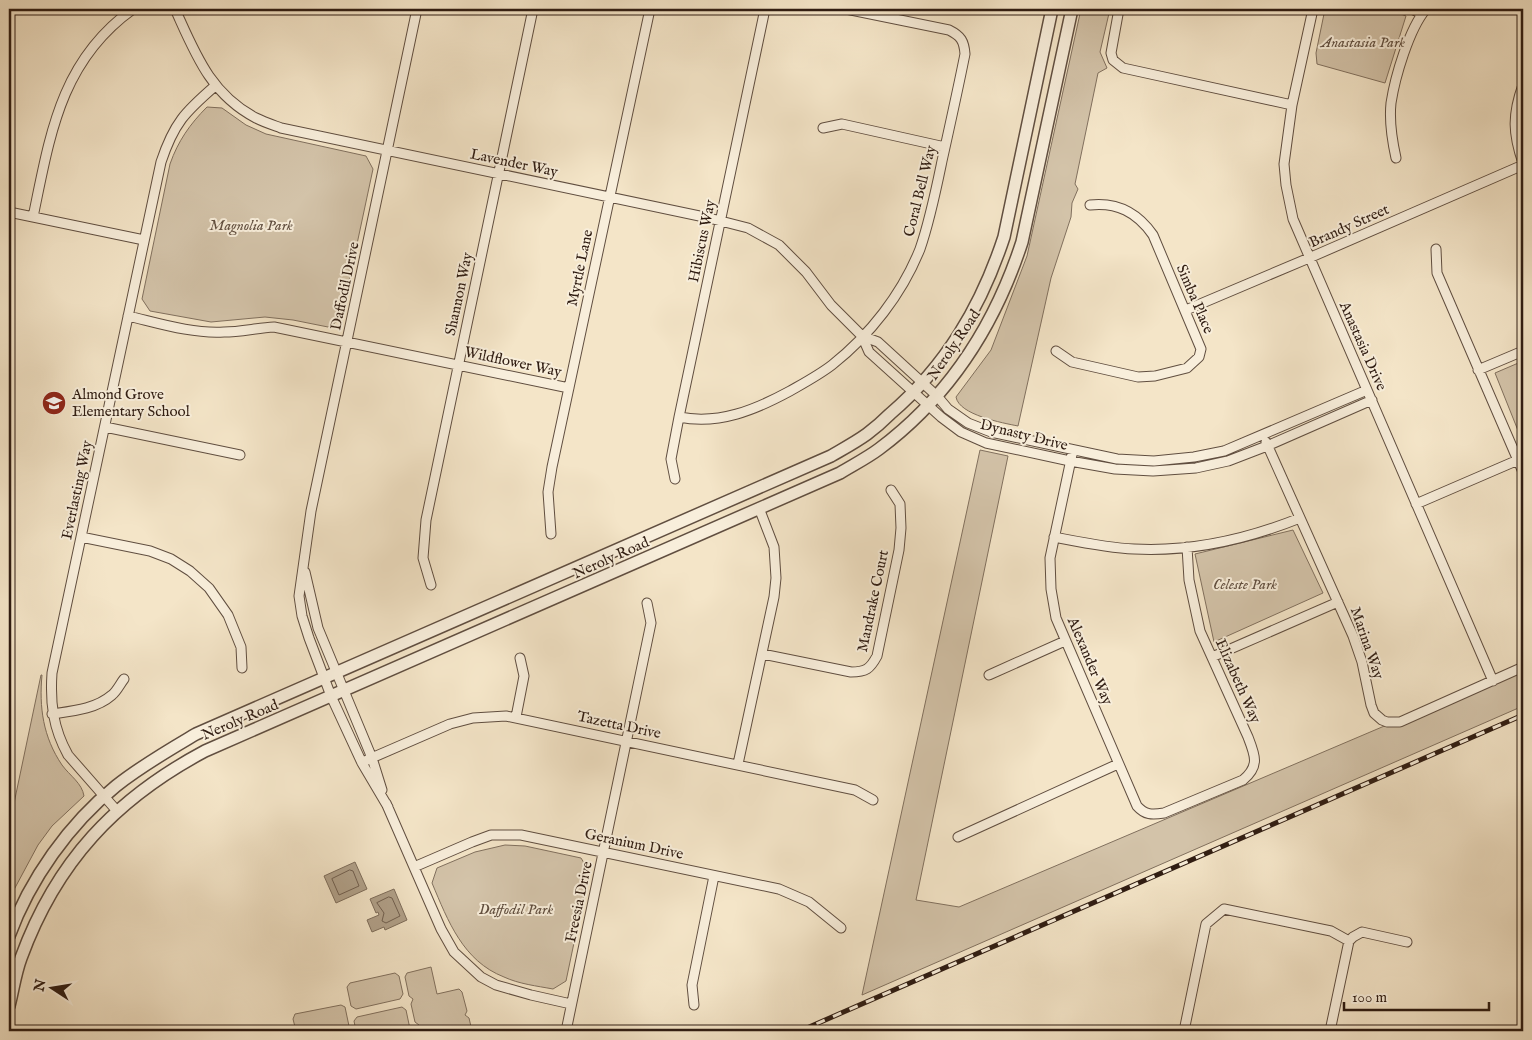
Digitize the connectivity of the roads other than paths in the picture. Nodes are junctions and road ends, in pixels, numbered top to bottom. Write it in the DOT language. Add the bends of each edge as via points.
graph roads {
  1 [pos="133,9"];
  2 [pos="175,9"];
  3 [pos="417,9"];
  4 [pos="533,9"];
  5 [pos="650,9"];
  6 [pos="765,9"];
  7 [pos="846,9"];
  8 [pos="1052,9"];
  9 [pos="1072,9"];
  10 [pos="1119,9"];
  11 [pos="1313,9"];
  12 [pos="1412,9"];
  13 [pos="1424,11"];
  14 [pos="1523,85"];
  15 [pos="215,86"];
  16 [pos="1292,105"];
  17 [pos="823,128"];
  18 [pos="945,147"];
  19 [pos="388,150"];
  20 [pos="1396,158"];
  21 [pos="1523,164"];
  22 [pos="499,173"];
  23 [pos="609,197"];
  24 [pos="1090,205"];
  25 [pos="9,212"];
  26 [pos="34,217"];
  27 [pos="721,221"];
  28 [pos="144,240"];
  29 [pos="1436,248"];
  30 [pos="1309,258"];
  31 [pos="1186,310"];
  32 [pos="128,316"];
  33 [pos="862,336"];
  34 [pos="347,342"];
  35 [pos="1056,351"];
  36 [pos="1523,351"];
  37 [pos="458,365"];
  38 [pos="1478,370"];
  39 [pos="923,384"];
  40 [pos="569,388"];
  41 [pos="1368,390"];
  42 [pos="914,392"];
  43 [pos="937,396"];
  44 [pos="1372,400"];
  45 [pos="928,406"];
  46 [pos="679,417"];
  47 [pos="105,427"];
  48 [pos="1263,435"];
  49 [pos="1267,446"];
  50 [pos="1073,450"];
  51 [pos="240,455"];
  52 [pos="1518,460"];
  53 [pos="1070,461"];
  54 [pos="1523,472"];
  55 [pos="675,479"];
  56 [pos="891,490"];
  57 [pos="1416,504"];
  58 [pos="759,508"];
  59 [pos="1300,518"];
  60 [pos="551,534"];
  61 [pos="81,537"];
  62 [pos="1054,538"];
  63 [pos="1187,547"];
  64 [pos="304,570"];
  65 [pos="431,585"];
  66 [pos="1338,602"];
  67 [pos="647,603"];
  68 [pos="1065,641"];
  69 [pos="762,654"];
  70 [pos="1212,657"];
  71 [pos="520,658"];
  72 [pos="1523,667"];
  73 [pos="242,668"];
  74 [pos="336,673"];
  75 [pos="989,676"];
  76 [pos="124,679"];
  77 [pos="324,679"];
  78 [pos="1493,681"];
  79 [pos="344,691"];
  80 [pos="331,696"];
  81 [pos="52,714"];
  82 [pos="516,717"];
  83 [pos="627,741"];
  84 [pos="372,758"];
  85 [pos="362,763"];
  86 [pos="738,764"];
  87 [pos="1118,764"];
  88 [pos="104,796"];
  89 [pos="1203,797"];
  90 [pos="872,800"];
  91 [pos="388,807"];
  92 [pos="117,811"];
  93 [pos="958,837"];
  94 [pos="604,852"];
  95 [pos="414,868"];
  96 [pos="714,876"];
  97 [pos="841,928"];
  98 [pos="9,936"];
  99 [pos="1349,941"];
  100 [pos="1407,942"];
  101 [pos="571,1004"];
  102 [pos="694,1005"];
  103 [pos="9,1006"];
  104 [pos="566,1031"];
  105 [pos="1184,1031"];
  106 [pos="1330,1031"];
  1 -- 26 [label="street" via="100,38 78,67 65,92 55,118"];
  2 -- 15 [label="street, Lavender Way"];
  3 -- 19 [label="street, Daffodil Drive"];
  4 -- 22 [label="street, Shannon Way"];
  5 -- 23 [label="street, Myrtle Lane"];
  6 -- 27 [label="street, Hibiscus Way"];
  7 -- 18 [label="street, Coral Bell Way" via="949,30 958,34 965,43"];
  8 -- 39 [label="street, Neroly Road" via="1004,237 996,261 965,326"];
  9 -- 43 [label="street, Neroly Road" via="1014,267 980,338"];
  10 -- 16 [label="street" via="1111,53 1113,60 1123,68"];
  11 -- 16 [label="street, Anastasia Drive"];
  12 -- 13 [label="street"];
  13 -- 20 [label="street" via="1406,47 1391,103 1390,129"];
  14 -- 21 [label="street" via="1514,128"];
  15 -- 19 [label="street, Lavender Way" via="240,108 281,128"];
  15 -- 28 [label="street, Everlasting Way" via="187,111 167,144 160,162"];
  16 -- 30 [label="street, Anastasia Drive" via="1284,164 1286,185 1293,219"];
  17 -- 18 [label="street" via="842,124"];
  18 -- 33 [label="street, Coral Bell Way" via="919,250 890,304"];
  19 -- 22 [label="street, Lavender Way"];
  19 -- 34 [label="street, Daffodil Drive"];
  21 -- 30 [label="street, Brandy Street"];
  22 -- 23 [label="street, Lavender Way"];
  22 -- 37 [label="street, Shannon Way"];
  23 -- 27 [label="street, Lavender Way"];
  23 -- 40 [label="street, Myrtle Lane"];
  24 -- 31 [label="street, Simba Place" via="1120,207 1147,226"];
  25 -- 26 [label="street"];
  26 -- 28 [label="street"];
  27 -- 33 [label="street, Lavender Way" via="748,228 779,245"];
  27 -- 46 [label="street, Hibiscus Way"];
  28 -- 32 [label="street, Everlasting Way"];
  29 -- 38 [label="street" via="1437,273"];
  30 -- 31 [label="street, Brandy Street"];
  30 -- 41 [label="street, Anastasia Drive"];
  31 -- 35 [label="street, Simba Place" via="1201,349 1199,357 1187,368 1155,376 1138,376 1072,362"];
  32 -- 34 [label="street, Wildflower Way" via="210,332 274,327"];
  32 -- 47 [label="street, Everlasting Way"];
  33 -- 39 [label="street, Dynasty Drive" via="878,342"];
  33 -- 42 [label="street, Dynasty Drive" via="869,352"];
  33 -- 46 [label="street, Coral Bell Way" via="830,367 773,400 725,418 693,420"];
  34 -- 37 [label="street, Wildflower Way"];
  34 -- 64 [label="street, Daffodil Drive" via="311,511"];
  36 -- 38 [label="street"];
  37 -- 40 [label="street, Wildflower Way"];
  37 -- 65 [label="street, Shannon Way" via="426,520 423,558"];
  38 -- 52 [label="street"];
  39 -- 42 [label="street, Neroly Road"];
  39 -- 43 [label="street, Dynasty Drive"];
  40 -- 60 [label="street, Myrtle Lane" via="548,492"];
  41 -- 44 [label="street, Anastasia Drive"];
  41 -- 48 [label="street, Dynasty Drive"];
  42 -- 45 [label="street, Dynasty Drive"];
  42 -- 74 [label="street, Neroly Road" via="868,434 831,456"];
  43 -- 45 [label="street, Neroly Road"];
  43 -- 50 [label="street, Dynasty Drive" via="948,409 968,423 991,432"];
  44 -- 49 [label="street, Dynasty Drive"];
  44 -- 57 [label="street, Anastasia Drive"];
  45 -- 53 [label="street, Dynasty Drive" via="961,432 986,443"];
  45 -- 58 [label="street, Neroly Road" via="879,449 840,473"];
  46 -- 55 [label="street, Hibiscus Way" via="671,459"];
  47 -- 51 [label="street"];
  47 -- 61 [label="street, Everlasting Way"];
  48 -- 49 [label="street, Marina Way"];
  48 -- 50 [label="street, Dynasty Drive" via="1224,451 1154,461 1117,459"];
  49 -- 53 [label="street, Dynasty Drive" via="1228,461 1196,468 1115,469"];
  49 -- 59 [label="street, Marina Way"];
  50 -- 53 [label="street, Alexander Way"];
  52 -- 54 [label="street"];
  52 -- 57 [label="street"];
  53 -- 62 [label="street, Alexander Way"];
  56 -- 69 [label="street, Mandrake Court" via="900,504 899,550 872,667 851,672"];
  57 -- 78 [label="street, Anastasia Drive"];
  58 -- 69 [label="street" via="774,546 776,578"];
  58 -- 79 [label="street, Neroly Road"];
  59 -- 63 [label="street" via="1270,530 1205,546"];
  59 -- 66 [label="street, Marina Way"];
  61 -- 73 [label="street" via="150,551 190,571 209,588 228,615 241,646"];
  61 -- 81 [label="street, Everlasting Way" via="52,673"];
  62 -- 63 [label="street" via="1134,549"];
  62 -- 68 [label="street, Alexander Way" via="1050,558 1051,589 1056,618"];
  63 -- 70 [label="street, Elizabeth Way" via="1189,580 1200,631"];
  64 -- 74 [label="street, Daffodil Drive" via="318,628"];
  64 -- 77 [label="street, Daffodil Drive" via="300,596 302,616"];
  66 -- 70 [label="street"];
  66 -- 78 [label="street, Marina Way" via="1362,662 1371,705 1382,720 1400,722"];
  67 -- 83 [label="street, Freesia Drive" via="651,623"];
  68 -- 75 [label="street"];
  68 -- 87 [label="street, Alexander Way"];
  69 -- 86 [label="street"];
  70 -- 89 [label="street, Elizabeth Way" via="1255,754 1255,764 1243,780"];
  71 -- 82 [label="street" via="524,676"];
  72 -- 78 [label="street, Marina Way"];
  74 -- 77 [label="street, Neroly Road"];
  74 -- 79 [label="street, Daffodil Drive"];
  76 -- 81 [label="street" via="114,694 104,701"];
  77 -- 80 [label="street, Daffodil Drive"];
  77 -- 88 [label="street, Neroly Road" via="196,734 147,764"];
  79 -- 80 [label="street, Neroly Road"];
  79 -- 84 [label="street, Daffodil Drive"];
  80 -- 85 [label="street, Daffodil Drive"];
  80 -- 92 [label="street, Neroly Road" via="182,763 157,778"];
  81 -- 88 [label="street, Everlasting Way" via="68,755"];
  82 -- 83 [label="street, Tazetta Drive"];
  82 -- 84 [label="street, Tazetta Drive" via="488,717 450,724"];
  83 -- 86 [label="street, Tazetta Drive"];
  83 -- 94 [label="street, Freesia Drive"];
  84 -- 85 [label="street, Tazetta Drive"];
  84 -- 91 [label="street, Daffodil Drive"];
  85 -- 91 [label="street, Daffodil Drive"];
  86 -- 90 [label="street, Tazetta Drive" via="855,790"];
  87 -- 89 [label="street, Alexander Way" via="1137,806 1145,813 1164,814"];
  87 -- 93 [label="street"];
  88 -- 92 [label="street, Everlasting Way"];
  88 -- 98 [label="street, Neroly Road" via="61,843 41,872"];
  91 -- 95 [label="street, Daffodil Drive"];
  92 -- 103 [label="street, Neroly Road" via="76,855 52,890 20,960"];
  94 -- 95 [label="street, Geranium Drive" via="521,834 506,834 472,842"];
  94 -- 96 [label="street, Geranium Drive"];
  94 -- 101 [label="street, Freesia Drive"];
  95 -- 101 [label="street, Daffodil Drive" via="446,939 466,964 496,985"];
  96 -- 97 [label="street, Geranium Drive" via="790,892 809,902"];
  96 -- 102 [label="street" via="692,986"];
  99 -- 100 [label="street" via="1362,932"];
  99 -- 105 [label="street" via="1331,931 1224,909 1206,924"];
  99 -- 106 [label="street"];
  101 -- 104 [label="street, Freesia Drive"];
}
